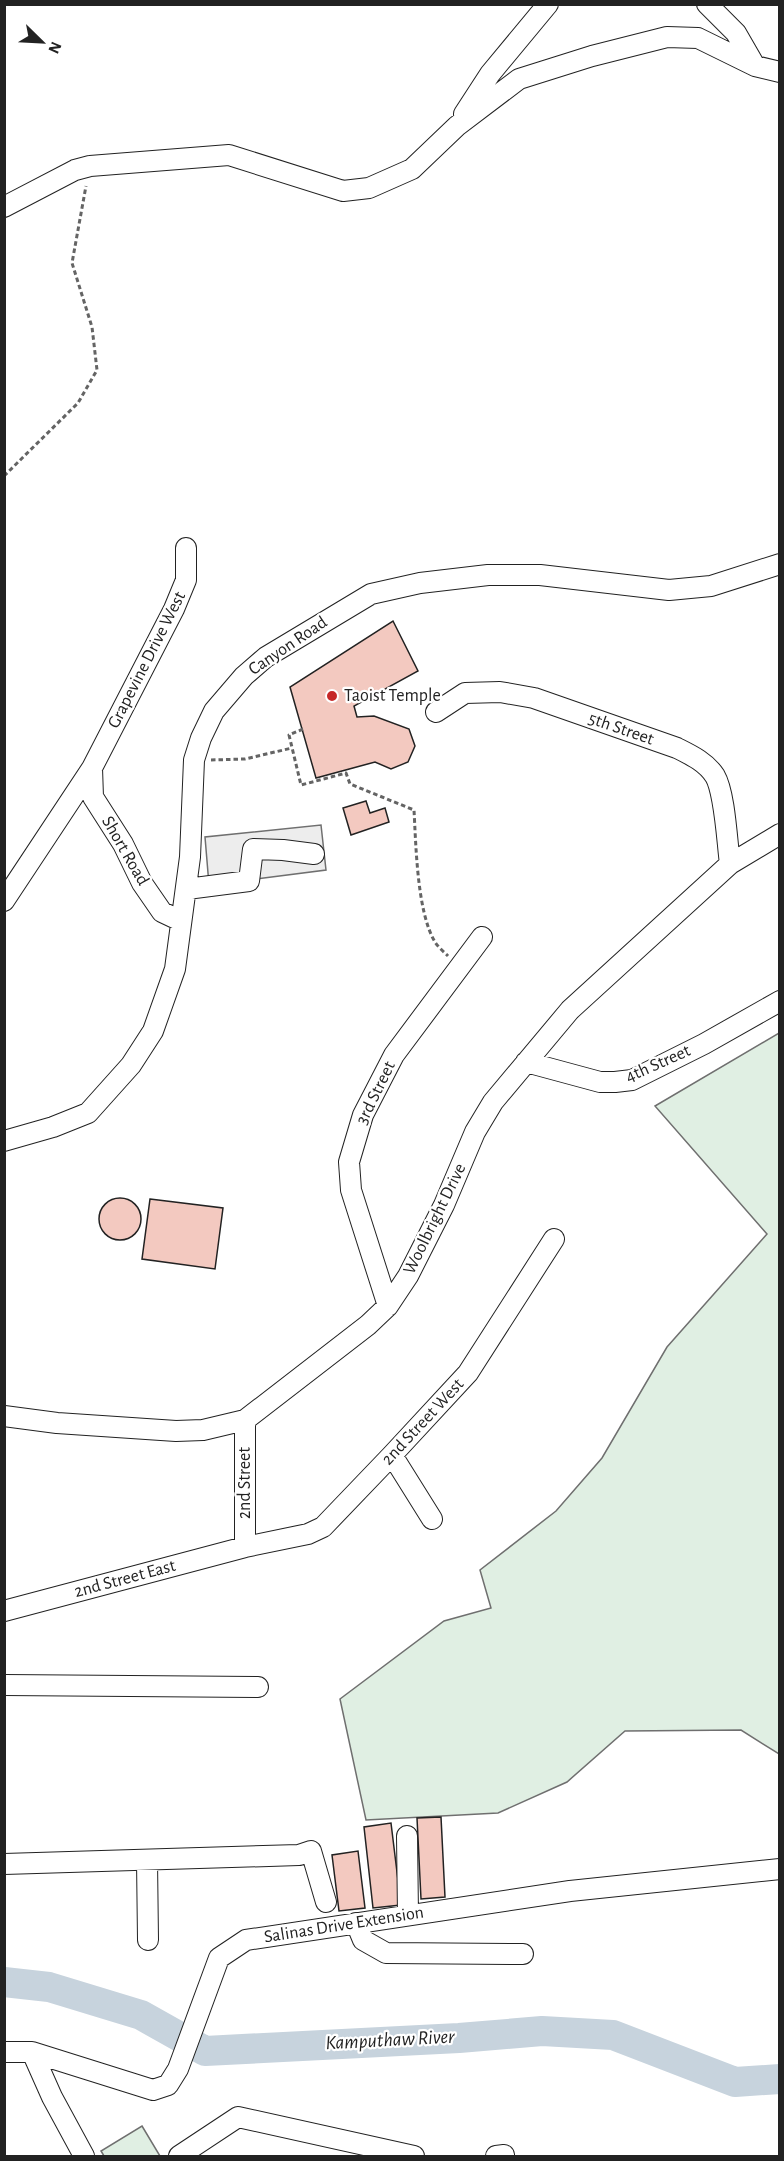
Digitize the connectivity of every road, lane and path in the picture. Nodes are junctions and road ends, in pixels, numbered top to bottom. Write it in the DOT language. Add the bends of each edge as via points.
graph roads {
  1 [pos="548,4"];
  2 [pos="707,4"];
  3 [pos="755,66"];
  4 [pos="780,72"];
  5 [pos="457,126"];
  6 [pos="87,182"];
  7 [pos="4,207"];
  8 [pos="4,477"];
  9 [pos="186,548"];
  10 [pos="780,564"];
  11 [pos="436,712"];
  12 [pos="303,729"];
  13 [pos="292,748"];
  14 [pos="194,760"];
  15 [pos="92,768"];
  16 [pos="780,834"];
  17 [pos="314,854"];
  18 [pos="730,864"];
  19 [pos="187,889"];
  20 [pos="4,901"];
  21 [pos="181,921"];
  22 [pos="482,937"];
  23 [pos="459,968"];
  24 [pos="780,1001"];
  25 [pos="526,1062"];
  26 [pos="4,1141"];
  27 [pos="554,1239"];
  28 [pos="388,1306"];
  29 [pos="4,1416"];
  30 [pos="245,1420"];
  31 [pos="392,1455"];
  32 [pos="432,1520"];
  33 [pos="245,1546"];
  34 [pos="4,1611"];
  35 [pos="4,1685"];
  36 [pos="258,1688"];
  37 [pos="407,1836"];
  38 [pos="147,1860"];
  39 [pos="4,1864"];
  40 [pos="780,1869"];
  41 [pos="326,1902"];
  42 [pos="408,1915"];
  43 [pos="356,1923"];
  44 [pos="148,1940"];
  45 [pos="523,1954"];
  46 [pos="4,2052"];
  47 [pos="32,2052"];
  48 [pos="84,2157"];
  49 [pos="179,2157"];
  50 [pos="414,2157"];
  1 -- 5 [label="street" via="490,74"];
  2 -- 3 [label="street" via="736,33"];
  3 -- 4 [label="street"];
  3 -- 5 [label="street" via="698,38 667,37 519,79"];
  5 -- 7 [label="street" via="412,169 369,188 343,191 229,155 90,166"];
  6 -- 8 [label="path" via="72,263 92,327 97,370 78,403"];
  9 -- 15 [label="street, Grapevine Drive West" via="186,580"];
  10 -- 14 [label="street, Canyon Road" via="711,586 669,590 540,575 431,582 371,594 266,657 244,676 214,711"];
  11 -- 18 [label="street, 5th Street" via="465,693 500,692 534,698 677,748 699,760 720,787"];
  12 -- 13 [label="path" via="290,735"];
  13 -- 14 [label="path" via="245,759"];
  13 -- 23 [label="path" via="301,785 346,773 350,784 414,810 427,923 435,943"];
  14 -- 19 [label="street, Canyon Road"];
  15 -- 20 [label="street, Grapevine Drive West"];
  15 -- 21 [label="street, Short Road" via="93,797 123,843 142,883 162,912"];
  16 -- 18 [label="street, Woolbright Drive"];
  17 -- 19 [label="street" via="253,849 249,881"];
  18 -- 25 [label="street, Woolbright Drive" via="570,1010"];
  19 -- 21 [label="street, Canyon Road"];
  21 -- 26 [label="street, Canyon Road" via="175,969 153,1031 131,1065 88,1113"];
  22 -- 23 [label="street, 3rd Street"];
  23 -- 28 [label="street, 3rd Street" via="394,1055 363,1115 349,1162 351,1190"];
  24 -- 25 [label="street, 4th Street" via="632,1080 600,1082"];
  25 -- 28 [label="street, Woolbright Drive" via="493,1102 475,1132 439,1215"];
  27 -- 31 [label="street, 2nd Street West" via="468,1373"];
  28 -- 30 [label="street, Woolbright Drive" via="368,1326"];
  29 -- 30 [label="street, Woolbright Drive" via="176,1431 203,1430"];
  30 -- 33 [label="street, 2nd Street"];
  31 -- 32 [label="street"];
  31 -- 33 [label="street, 2nd Street West" via="323,1527 308,1534"];
  33 -- 34 [label="street, 2nd Street East"];
  35 -- 36 [label="street"];
  37 -- 42 [label="street"];
  38 -- 39 [label="street"];
  38 -- 41 [label="street" via="299,1855 311,1851"];
  38 -- 44 [label="street"];
  40 -- 42 [label="street, Salinas Drive Extension" via="570,1891"];
  42 -- 43 [label="street, Salinas Drive Extension"];
  43 -- 45 [label="street" via="363,1940 386,1953"];
  43 -- 47 [label="street, Salinas Drive Extension" via="246,1940 219,1958 178,2069 168,2085 153,2090"];
  46 -- 47 [label="street, Salinas Drive Extension"];
  47 -- 48 [label="street"];
  49 -- 50 [label="street" via="238,2117"];
}
